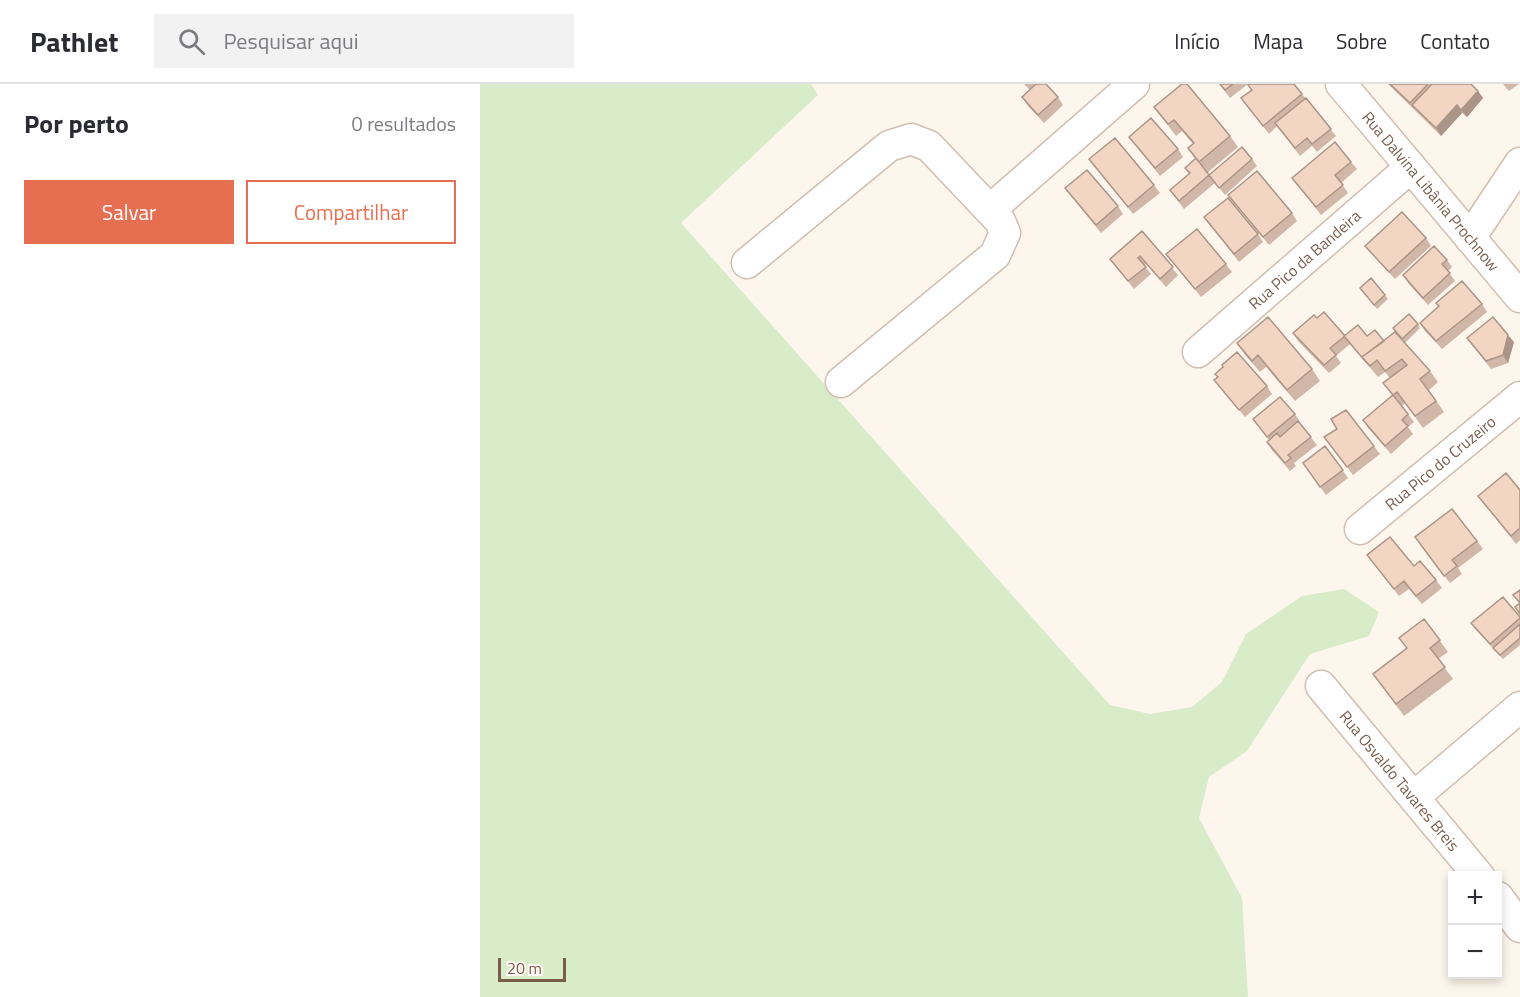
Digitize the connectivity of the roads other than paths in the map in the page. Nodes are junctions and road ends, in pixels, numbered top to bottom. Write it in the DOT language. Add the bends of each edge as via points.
graph roads {
  1 [pos="1134,84"];
  2 [pos="1341,84"];
  3 [pos="1520,163"];
  4 [pos="1411,167"];
  5 [pos="991,209"];
  6 [pos="1470,238"];
  7 [pos="747,263"];
  8 [pos="1520,297"];
  9 [pos="1198,352"];
  10 [pos="841,382"];
  11 [pos="1520,397"];
  12 [pos="1360,529"];
  13 [pos="1321,686"];
  14 [pos="1520,707"];
  15 [pos="1414,797"];
  16 [pos="1475,871"];
  17 [pos="1502,904"];
  18 [pos="1520,927"];
  1 -- 5 [label="street"];
  2 -- 4 [label="street, Rua Dalvina Libânia Prochnow"];
  3 -- 6 [label="street"];
  4 -- 6 [label="street, Rua Dalvina Libânia Prochnow"];
  4 -- 9 [label="street, Rua Pico da Bandeira"];
  5 -- 7 [label="street" via="929,146 910,139 899,141"];
  5 -- 10 [label="street" via="1005,233 995,255"];
  6 -- 8 [label="street, Rua Dalvina Libânia Prochnow"];
  11 -- 12 [label="street, Rua Pico do Cruzeiro"];
  13 -- 15 [label="street, Rua Osvaldo Tavares Breis"];
  14 -- 15 [label="street"];
  15 -- 16 [label="street, Rua Osvaldo Tavares Breis"];
  17 -- 18 [label="street"];
}
